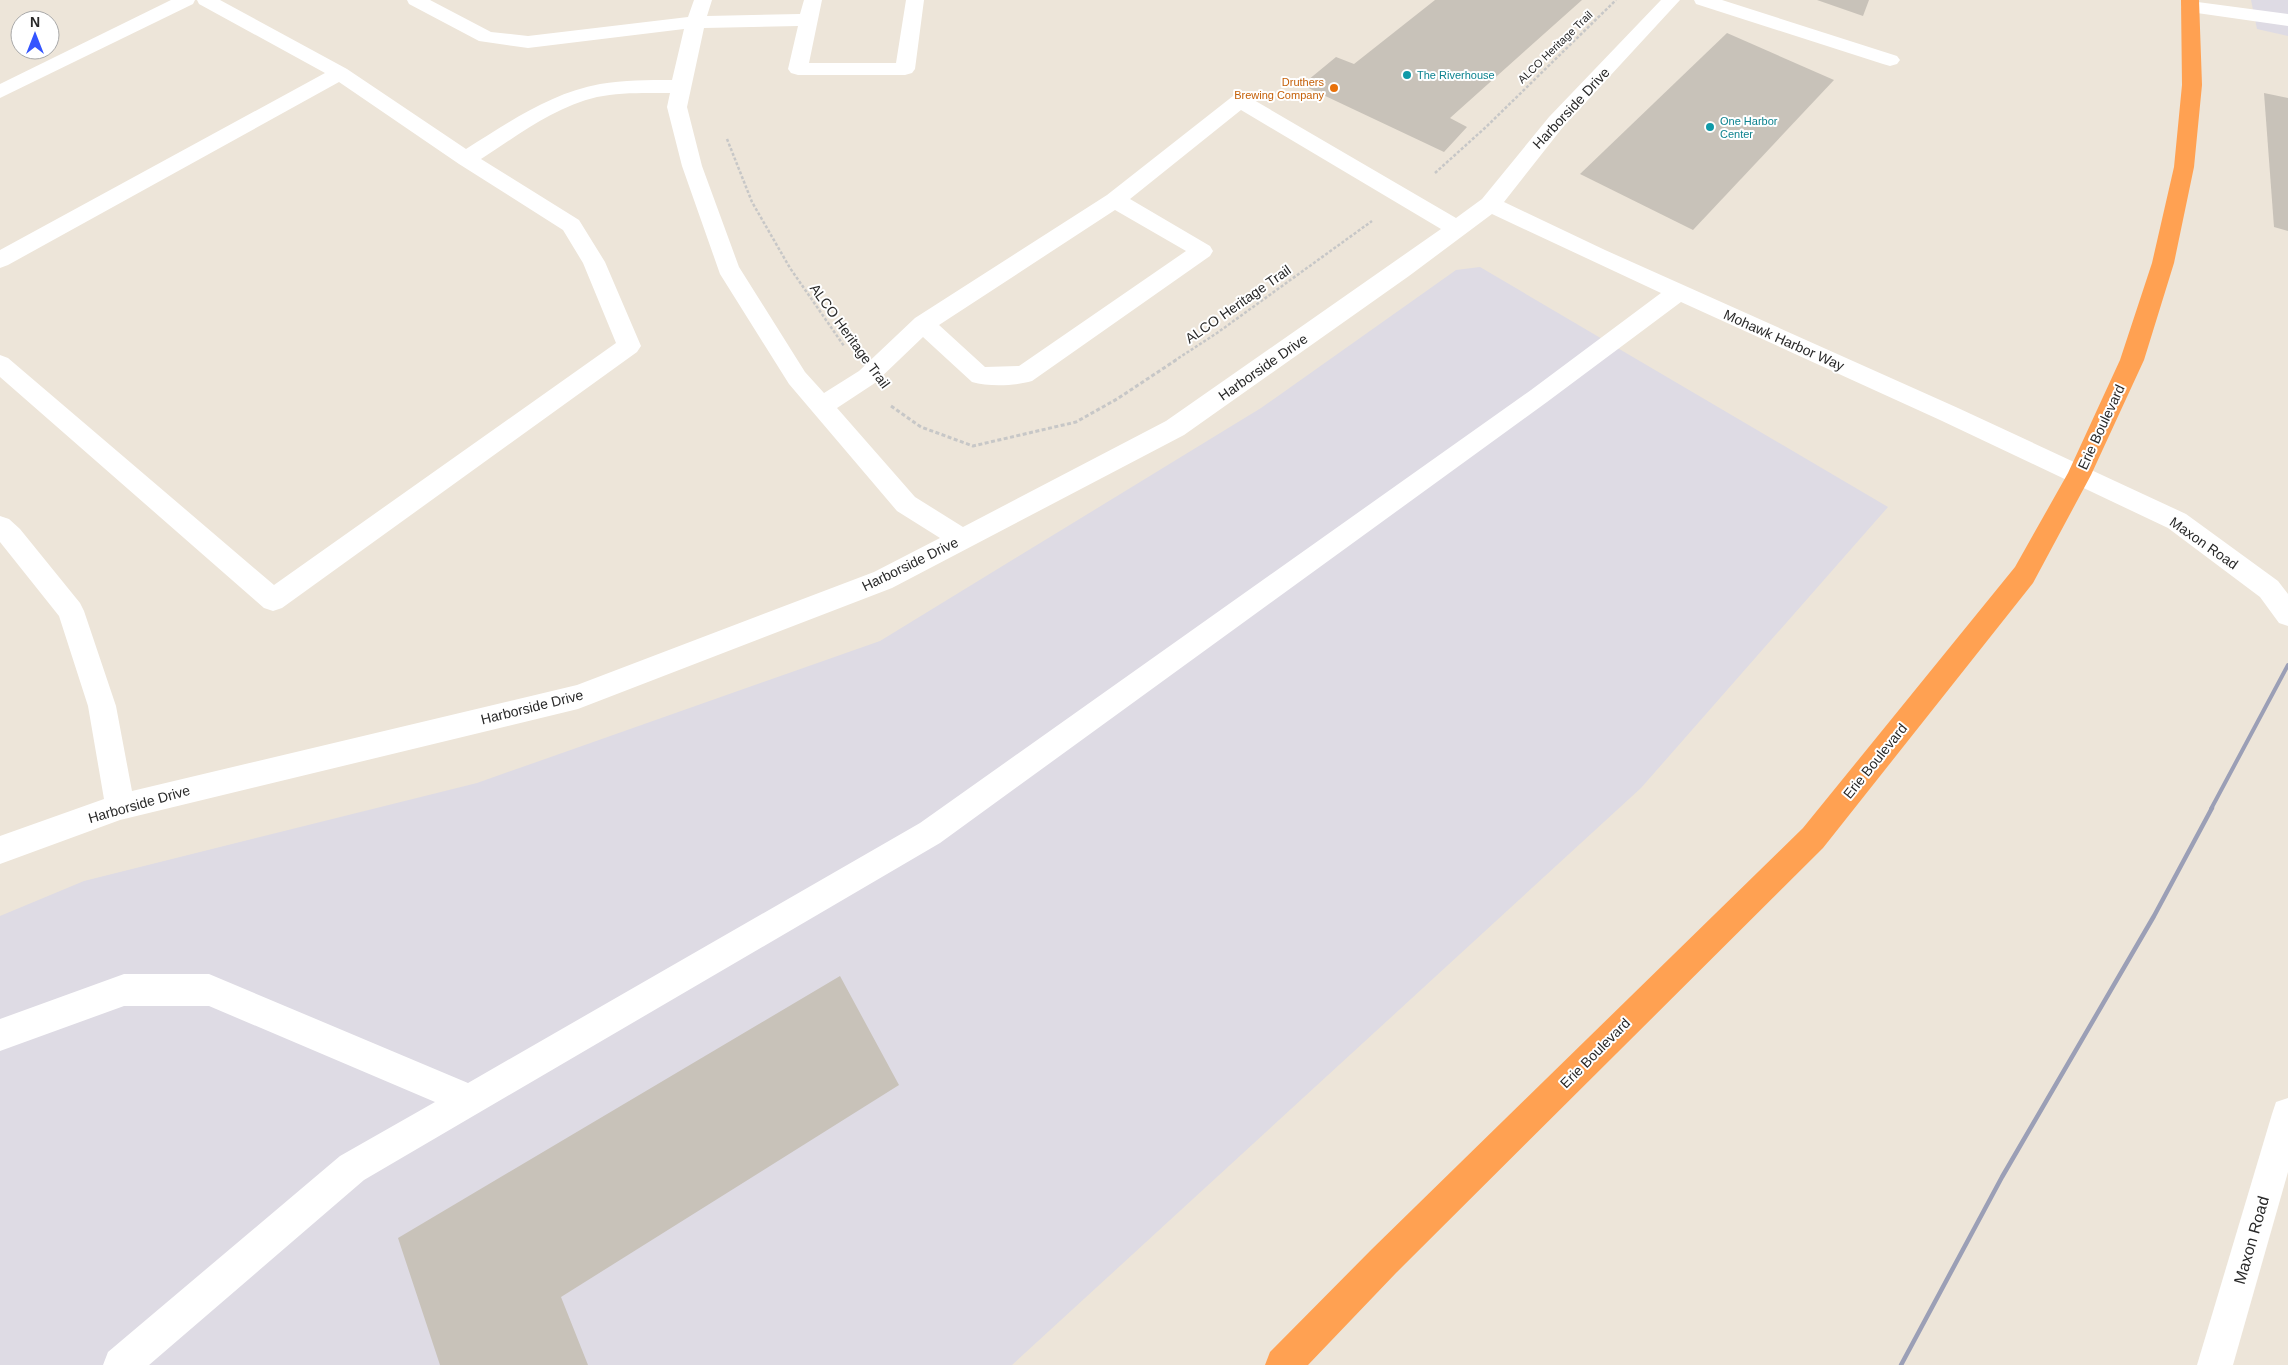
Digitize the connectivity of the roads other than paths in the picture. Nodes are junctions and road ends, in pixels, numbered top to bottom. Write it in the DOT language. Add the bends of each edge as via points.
graph roads {
  1 [pos="186,0"];
  2 [pos="206,0"];
  3 [pos="416,0"];
  4 [pos="703,0"];
  5 [pos="813,0"];
  6 [pos="915,0"];
  7 [pos="1671,0"];
  8 [pos="1703,0"];
  9 [pos="2190,4"];
  10 [pos="808,20"];
  11 [pos="2288,20"];
  12 [pos="696,22"];
  13 [pos="1890,60"];
  14 [pos="340,73"];
  15 [pos="681,86"];
  16 [pos="0,92"];
  17 [pos="466,159"];
  18 [pos="1115,200"];
  19 [pos="1490,204"];
  20 [pos="1456,228"];
  21 [pos="0,260"];
  22 [pos="1679,292"];
  23 [pos="922,324"];
  24 [pos="0,364"];
  25 [pos="822,406"];
  26 [pos="2079,474"];
  27 [pos="0,526"];
  28 [pos="961,539"];
  29 [pos="2288,615"];
  30 [pos="120,806"];
  31 [pos="0,850"];
  32 [pos="0,1035"];
  33 [pos="469,1100"];
  34 [pos="2288,1114"];
  35 [pos="121,1365"];
  36 [pos="1283,1365"];
  37 [pos="2215,1365"];
  1 -- 16 [label="street"];
  2 -- 14 [label="street"];
  3 -- 12 [label="street" via="486,37 528,42"];
  4 -- 12 [label="street"];
  5 -- 10 [label="street"];
  6 -- 10 [label="street" via="906,70 798,69"];
  7 -- 19 [label="street, Harborside Drive" via="1556,122"];
  8 -- 13 [label="street"];
  9 -- 11 [label="street"];
  9 -- 26 [label="highway, Erie Boulevard" via="2192,85 2184,167 2163,263 2132,360"];
  10 -- 12 [label="street"];
  12 -- 15 [label="street"];
  14 -- 17 [label="street"];
  14 -- 21 [label="street"];
  15 -- 17 [label="street" via="590,92 556,104"];
  15 -- 25 [label="street" via="677,107 683,132 728,268 798,378"];
  17 -- 24 [label="street" via="571,225 594,262 629,346 273,600"];
  18 -- 20 [label="street" via="1240,101"];
  18 -- 23 [label="street"];
  18 -- 23 [label="street" via="1202,251 1024,375 980,376"];
  19 -- 20 [label="street, Harborside Drive"];
  19 -- 22 [label="street, Mohawk Harbor Way"];
  20 -- 28 [label="street, Harborside Drive" via="1176,428"];
  22 -- 26 [label="street, Mohawk Harbor Way"];
  22 -- 33 [label="street" via="1523,408 930,833"];
  23 -- 25 [label="street" via="867,377"];
  25 -- 28 [label="street" via="906,504"];
  26 -- 29 [label="street, Maxon Road" via="2177,521 2269,589"];
  26 -- 36 [label="highway, Erie Boulevard" via="2024,575 1813,838 1391,1254"];
  27 -- 30 [label="street" via="71,611 102,706"];
  28 -- 30 [label="street, Harborside Drive" via="883,580 578,697"];
  30 -- 31 [label="street, Harborside Drive"];
  32 -- 33 [label="street" via="124,990 209,990"];
  33 -- 35 [label="street" via="352,1168"];
  34 -- 37 [label="street, Maxon Road"];
}
